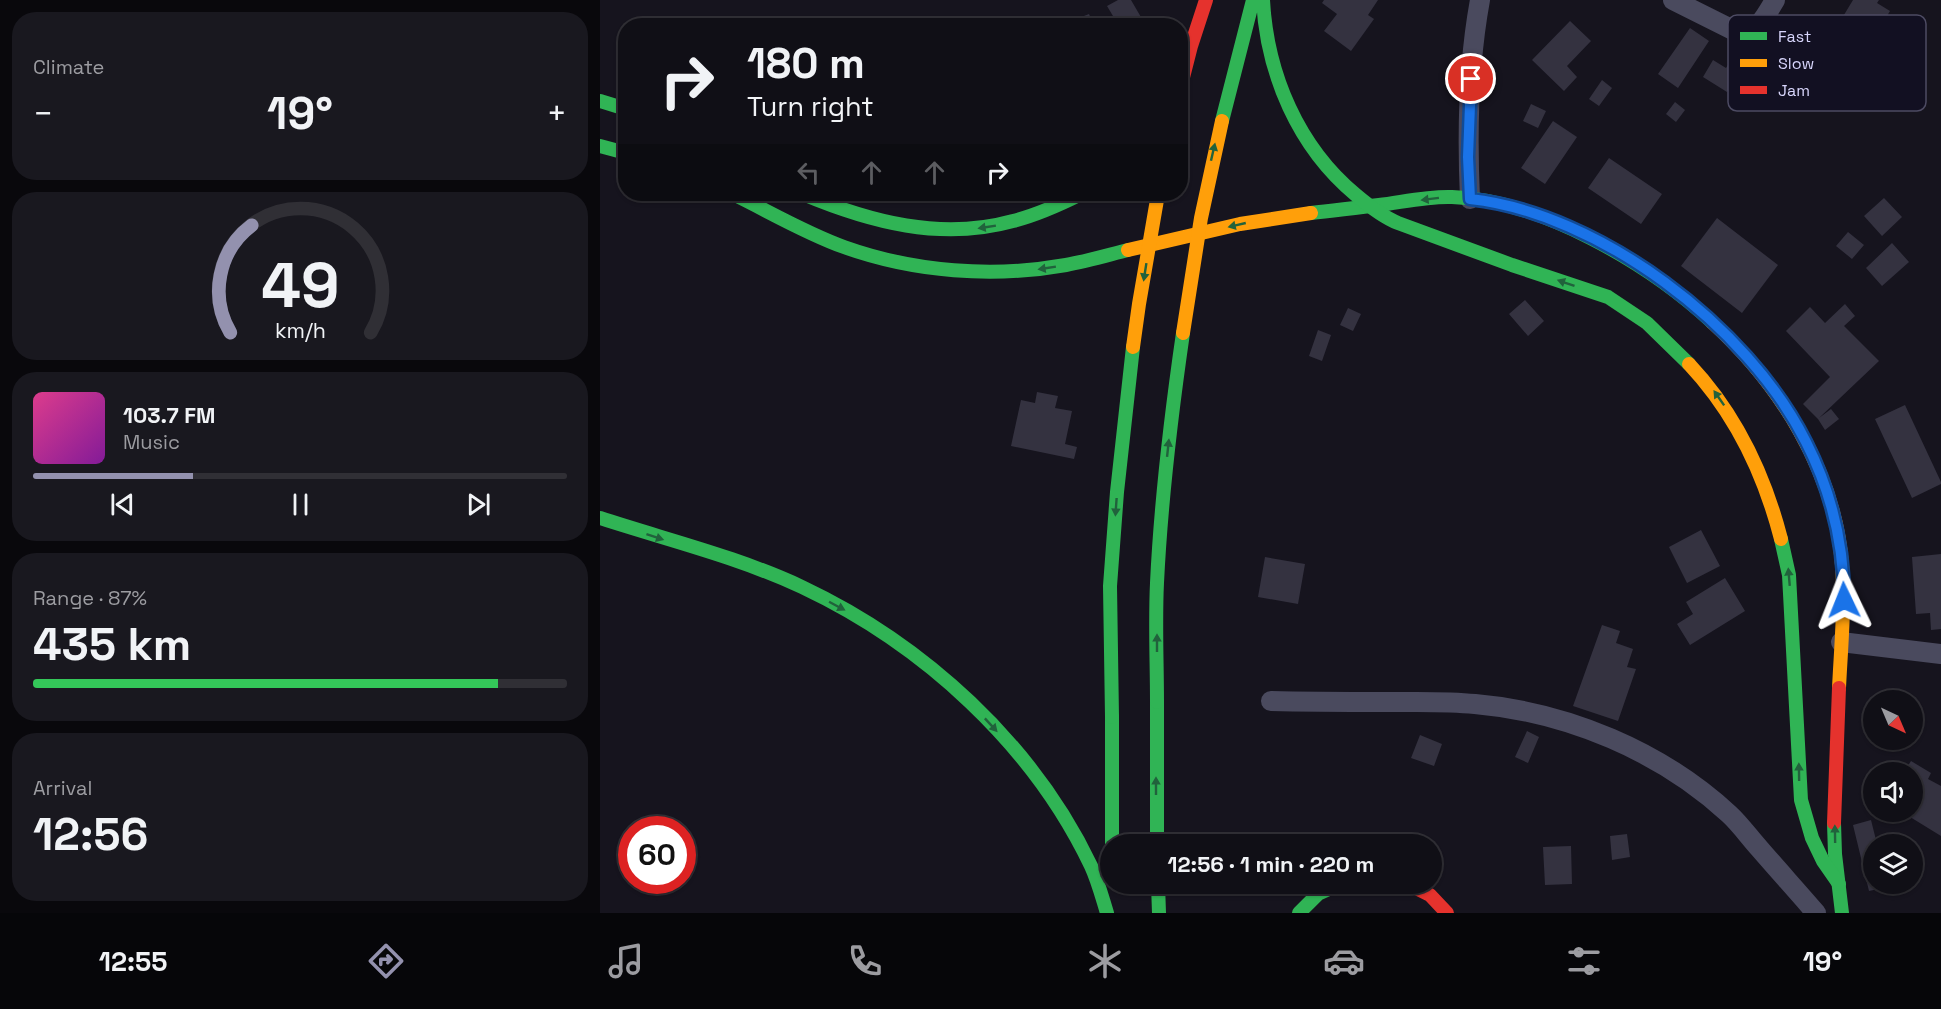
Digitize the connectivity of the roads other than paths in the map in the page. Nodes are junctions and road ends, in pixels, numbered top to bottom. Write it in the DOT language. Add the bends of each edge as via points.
graph roads {
  1 [pos="1206,0"];
  2 [pos="1253,0"];
  3 [pos="1263,0"];
  4 [pos="1480,0"];
  5 [pos="1673,0"];
  6 [pos="1775,0"];
  7 [pos="1766,15"];
  8 [pos="1728,28"];
  9 [pos="1188,59"];
  10 [pos="600,101"];
  11 [pos="618,107"];
  12 [pos="600,146"];
  13 [pos="618,151"];
  14 [pos="1470,199"];
  15 [pos="747,201"];
  16 [pos="818,201"];
  17 [pos="1066,201"];
  18 [pos="1157,201"];
  19 [pos="600,518"];
  20 [pos="1841,642"];
  21 [pos="1941,654"];
  22 [pos="1271,701"];
  23 [pos="1112,834"];
  24 [pos="1157,834"];
  25 [pos="1839,884"];
  26 [pos="1113,894"];
  27 [pos="1158,894"];
  28 [pos="1318,894"];
  29 [pos="1427,894"];
  30 [pos="1107,913"];
  31 [pos="1114,913"];
  32 [pos="1159,913"];
  33 [pos="1299,913"];
  34 [pos="1447,913"];
  35 [pos="1816,913"];
  36 [pos="1842,913"];
  1 -- 9 [label="main road"];
  24 -- 2 [label="main road, one-way, bridge" via="1157,584 1173,400 1209,170"];
  25 -- 3 [label="main road, one-way, bridge" via="1815,848 1801,807 1784,542 1764,479 1734,421 1714,392 1666,340 1610,298 1391,220 1367,204 1309,142 1285,97 1271,59"];
  4 -- 14 [label="street" via="1469,115"];
  5 -- 8 [label="street"];
  6 -- 7 [label="street"];
  10 -- 11 [label="main road"];
  12 -- 13 [label="main road"];
  14 -- 15 [label="main road, one-way" via="1449,197 1268,219 1065,265 968,272 903,264 843,247"];
  14 -- 20 [label="main road" via="1558,223 1623,255 1686,298 1744,354 1794,421 1819,468 1837,530 1842,567"];
  17 -- 16 [label="main road, one-way" via="1009,223 952,230 892,225"];
  18 -- 23 [label="main road, one-way, bridge" via="1127,398 1110,586"];
  19 -- 30 [label="main road, one-way" via="803,588 845,610 917,658 976,710 1029,768 1092,868"];
  20 -- 21 [label="street"];
  25 -- 20 [label="main road, one-way" via="1834,837"];
  22 -- 35 [label="street" via="1475,704 1510,708 1590,730 1643,754 1703,792 1730,815"];
  25 -- 36 [label="main road"];
  26 -- 31 [label="main road"];
  27 -- 32 [label="main road"];
  28 -- 33 [label="main road"];
  29 -- 34 [label="main road"];
}
